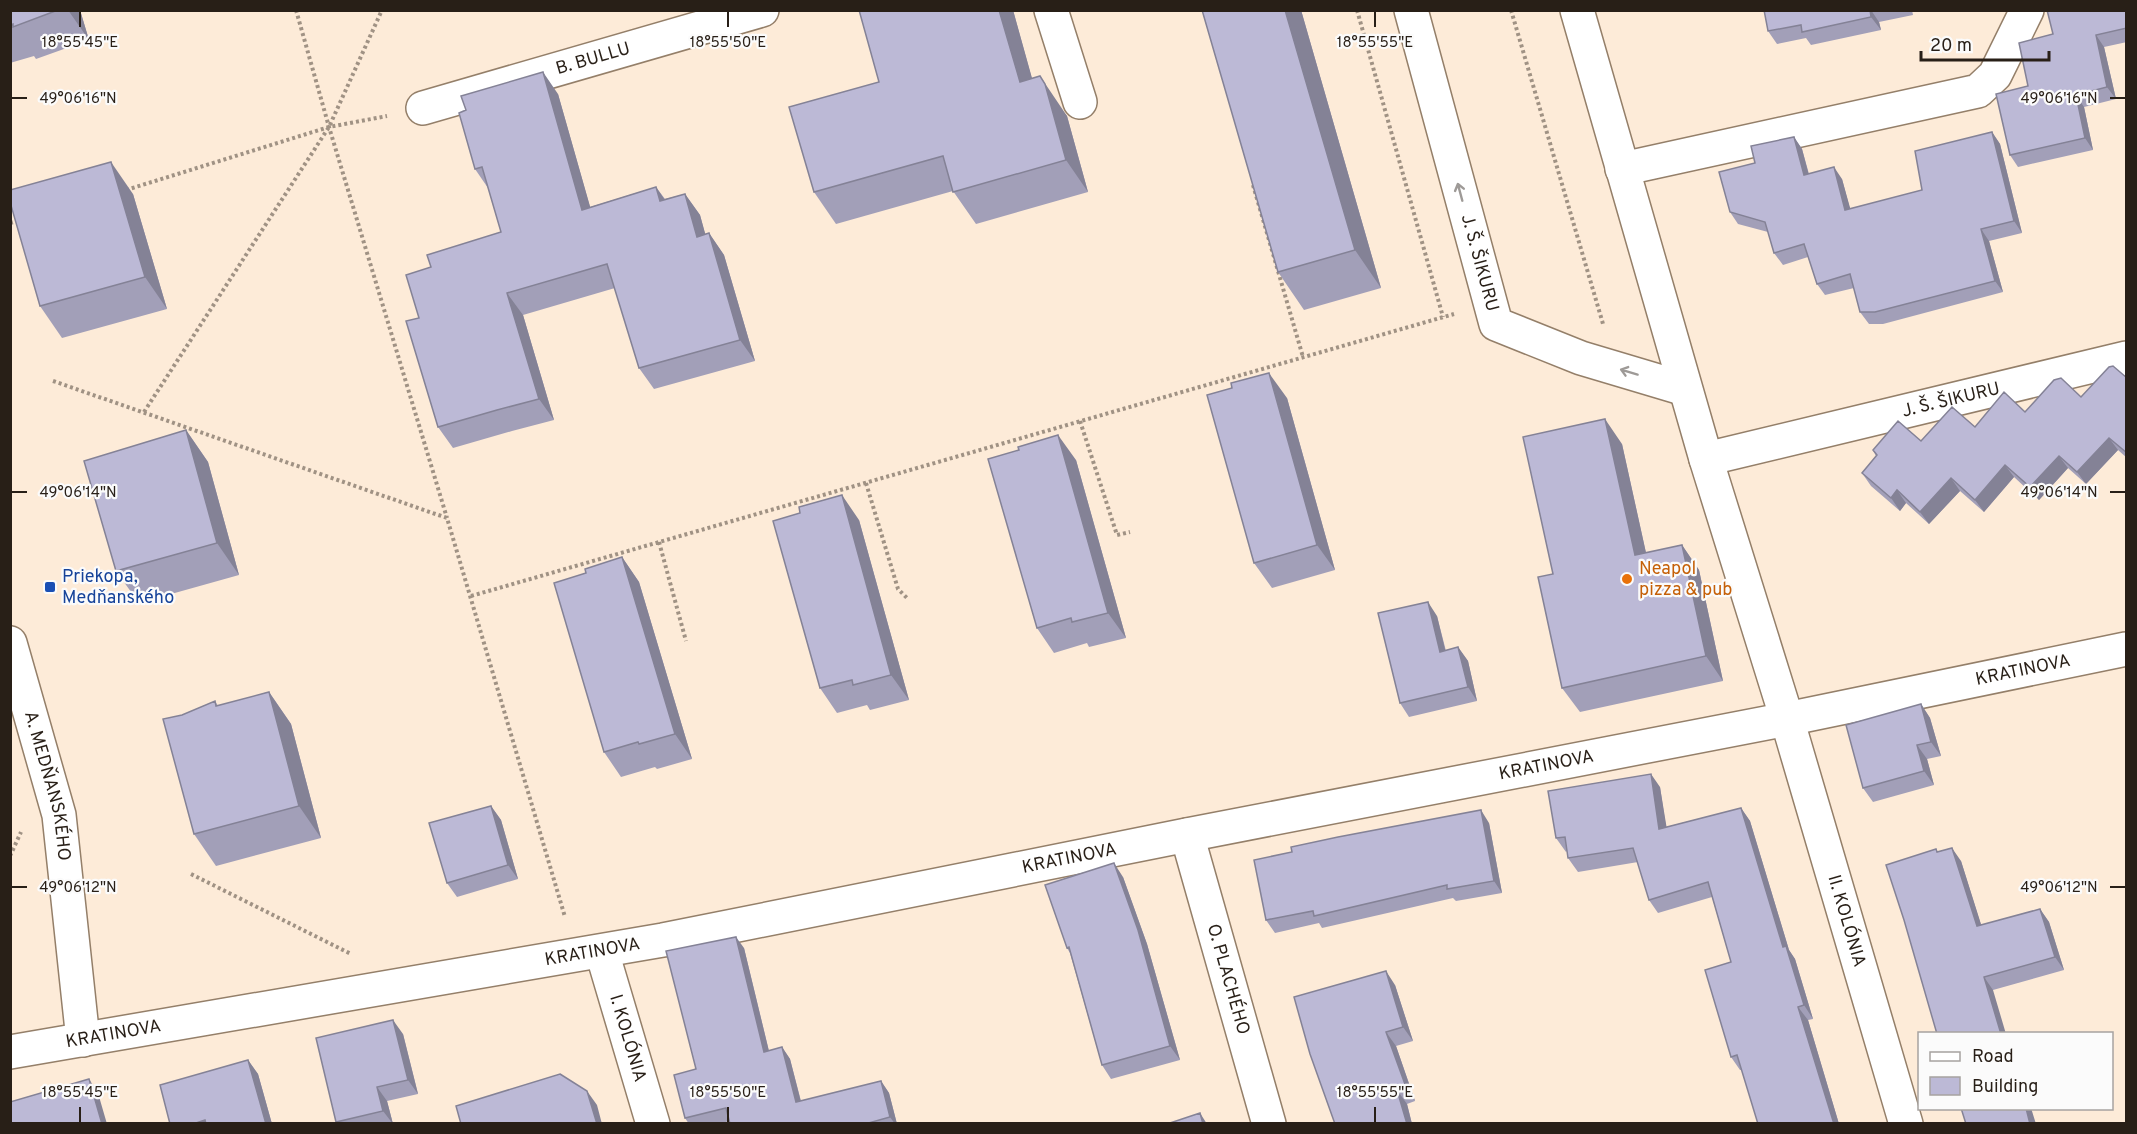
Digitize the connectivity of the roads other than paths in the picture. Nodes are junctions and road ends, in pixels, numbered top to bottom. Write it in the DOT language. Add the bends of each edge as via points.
graph roads {
  1 [pos="762,10"];
  2 [pos="1051,10"];
  3 [pos="1411,10"];
  4 [pos="1577,10"];
  5 [pos="2028,10"];
  6 [pos="1080,102"];
  7 [pos="423,108"];
  8 [pos="1622,169"];
  9 [pos="2127,358"];
  10 [pos="1685,389"];
  11 [pos="1706,459"];
  12 [pos="10,643"];
  13 [pos="2127,649"];
  14 [pos="1787,719"];
  15 [pos="1187,835"];
  16 [pos="602,952"];
  17 [pos="83,1040"];
  18 [pos="10,1052"];
  19 [pos="653,1124"];
  20 [pos="1269,1124"];
  21 [pos="1906,1124"];
  1 -- 7 [label="street, B. BULLU"];
  2 -- 6 [label="street"];
  10 -- 3 [label="street, J. Š. ŠIKURU, one-way" via="1581,358 1496,324"];
  4 -- 8 [label="street"];
  5 -- 8 [label="street" via="1995,75 1978,91"];
  8 -- 10 [label="street"];
  9 -- 11 [label="street, J. Š. ŠIKURU"];
  10 -- 11 [label="street"];
  11 -- 14 [label="street"];
  12 -- 17 [label="street, A. MEDŇANSKÉHO" via="59,815"];
  13 -- 14 [label="street, KRATINOVA"];
  14 -- 15 [label="street, KRATINOVA"];
  14 -- 21 [label="street, II. KOLÓNIA"];
  15 -- 16 [label="street, KRATINOVA"];
  15 -- 20 [label="street, O. PLACHÉHO"];
  16 -- 17 [label="street, KRATINOVA"];
  16 -- 19 [label="street, I. KOLÓNIA"];
  17 -- 18 [label="street, KRATINOVA"];
}
